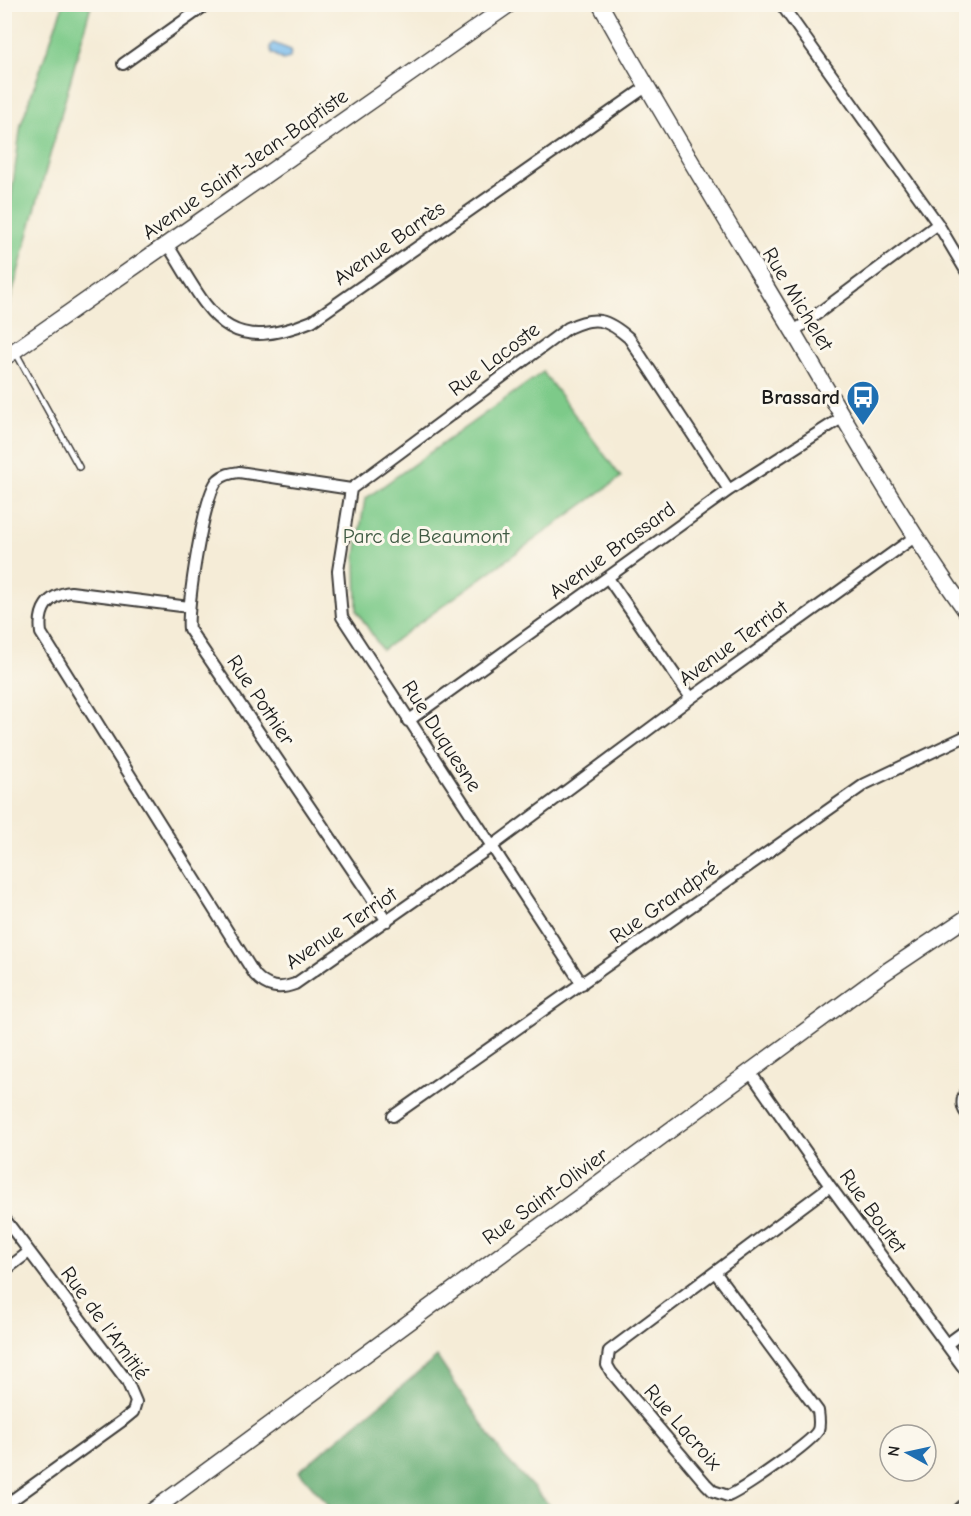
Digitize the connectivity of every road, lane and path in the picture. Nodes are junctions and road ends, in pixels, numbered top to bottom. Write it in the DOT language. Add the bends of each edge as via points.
graph roads {
  1 [pos="207,4"];
  2 [pos="510,4"];
  3 [pos="600,4"];
  4 [pos="781,4"];
  5 [pos="123,64"];
  6 [pos="646,87"];
  7 [pos="938,224"];
  8 [pos="166,244"];
  9 [pos="966,271"];
  10 [pos="793,332"];
  11 [pos="10,355"];
  12 [pos="843,417"];
  13 [pos="79,467"];
  14 [pos="351,489"];
  15 [pos="729,490"];
  16 [pos="916,536"];
  17 [pos="608,578"];
  18 [pos="189,607"];
  19 [pos="966,611"];
  20 [pos="691,698"];
  21 [pos="408,721"];
  22 [pos="966,736"];
  23 [pos="491,847"];
  24 [pos="966,918"];
  25 [pos="387,921"];
  26 [pos="582,984"];
  27 [pos="750,1072"];
  28 [pos="966,1091"];
  29 [pos="966,1113"];
  30 [pos="393,1116"];
  31 [pos="830,1186"];
  32 [pos="4,1218"];
  33 [pos="30,1252"];
  34 [pos="4,1271"];
  35 [pos="715,1272"];
  36 [pos="966,1330"];
  37 [pos="947,1344"];
  38 [pos="966,1371"];
  39 [pos="966,1503"];
  40 [pos="4,1506"];
  41 [pos="151,1512"];
  42 [pos="956,1512"];
  1 -- 5 [label="street"];
  2 -- 8 [label="street, Avenue Saint-Jean-Baptiste"];
  3 -- 6 [label="street, Rue Michelet"];
  4 -- 7 [label="street"];
  6 -- 8 [label="street, Avenue Barrès" via="312,321 288,331 266,336 243,334 224,324"];
  6 -- 10 [label="street, Rue Michelet"];
  7 -- 9 [label="street"];
  7 -- 10 [label="street"];
  8 -- 11 [label="street, Avenue Saint-Jean-Baptiste"];
  10 -- 12 [label="street, Rue Michelet"];
  11 -- 13 [label="lane"];
  12 -- 15 [label="street, Avenue Brassard"];
  12 -- 16 [label="street, Rue Michelet"];
  14 -- 15 [label="street, Rue Lacoste" via="568,328 588,320 613,324 629,339"];
  14 -- 18 [label="street, Rue Pothier" via="239,472 218,480 207,500"];
  14 -- 21 [label="street, Rue Duquesne" via="338,571 342,617"];
  15 -- 17 [label="street, Avenue Brassard"];
  16 -- 19 [label="street, Rue Michelet"];
  16 -- 20 [label="street, Avenue Terriot"];
  17 -- 20 [label="street"];
  17 -- 21 [label="street, Avenue Brassard"];
  18 -- 25 [label="street, Rue Pothier" via="189,629"];
  18 -- 25 [label="street, Avenue Terriot" via="60,593 46,603 41,614 41,633 263,984 284,988 295,984"];
  20 -- 23 [label="street, Avenue Terriot"];
  21 -- 23 [label="street, Rue Duquesne"];
  22 -- 26 [label="street, Rue Grandpré" via="865,784"];
  23 -- 25 [label="street, Avenue Terriot"];
  23 -- 26 [label="street, Rue Duquesne"];
  24 -- 27 [label="street, Rue Saint-Olivier"];
  26 -- 30 [label="street, Rue Grandpré"];
  27 -- 31 [label="street, Rue Boutet"];
  27 -- 41 [label="street, Rue Saint-Olivier"];
  28 -- 29 [label="street"];
  31 -- 35 [label="street, Rue Lacroix"];
  31 -- 37 [label="street, Rue Boutet"];
  32 -- 33 [label="street, Rue de l'Amitié"];
  33 -- 34 [label="street"];
  33 -- 40 [label="street, Rue de l'Amitié" via="127,1381 136,1402 133,1412 122,1421"];
  35 -- 35 [label="street, Rue Lacroix" via="617,1343 609,1351 607,1365 706,1484 728,1496 806,1443 820,1420"];
  36 -- 37 [label="street"];
  37 -- 38 [label="street, Rue Boutet"];
  39 -- 42 [label="street"];
}
